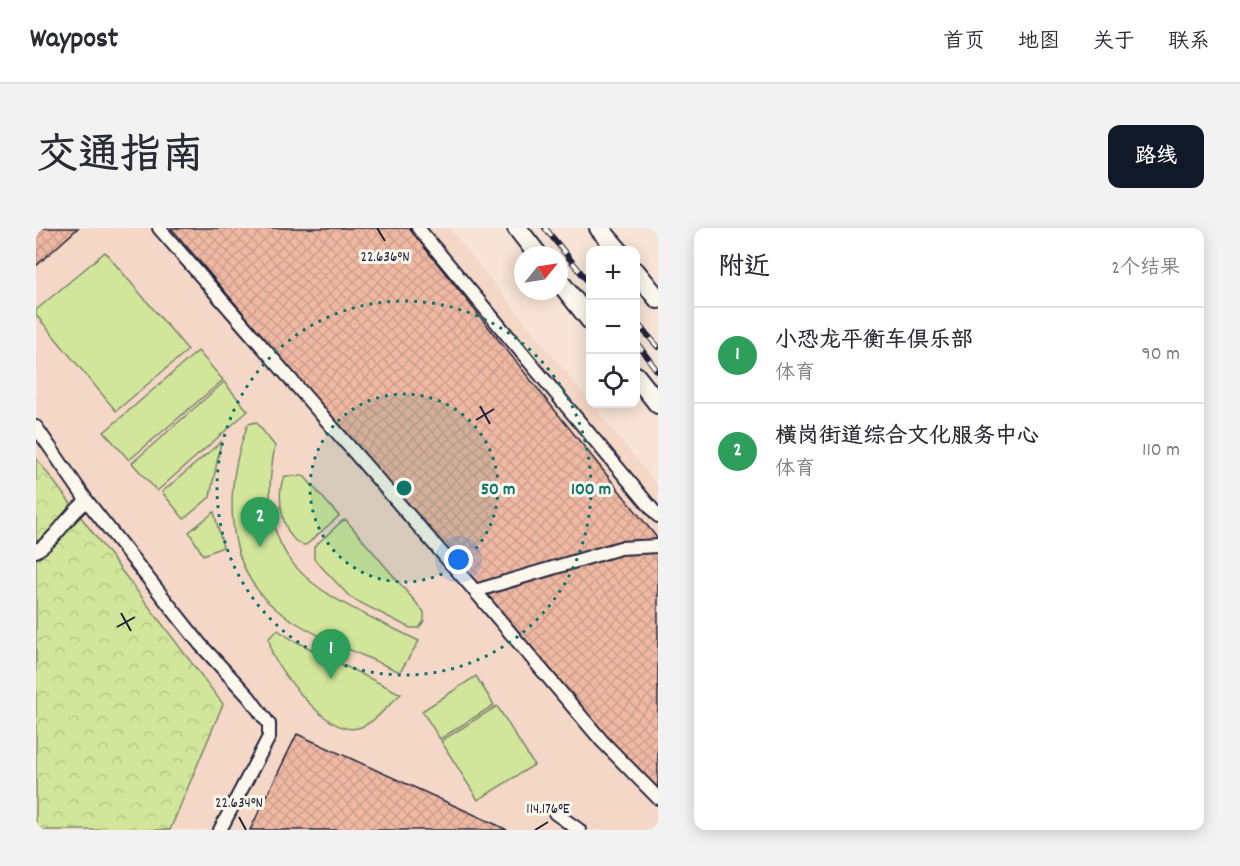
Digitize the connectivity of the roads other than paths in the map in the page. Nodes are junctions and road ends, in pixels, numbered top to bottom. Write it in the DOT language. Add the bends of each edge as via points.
graph roads {
  1 [pos="159,228"];
  2 [pos="418,228"];
  3 [pos="517,228"];
  4 [pos="599,228"];
  5 [pos="531,246"];
  6 [pos="615,246"];
  7 [pos="640,277"];
  8 [pos="568,292"];
  9 [pos="658,299"];
  10 [pos="586,314"];
  11 [pos="640,381"];
  12 [pos="658,404"];
  13 [pos="36,427"];
  14 [pos="87,501"];
  15 [pos="658,516"];
  16 [pos="658,546"];
  17 [pos="36,551"];
  18 [pos="475,591"];
  19 [pos="658,798"];
  20 [pos="555,813"];
  21 [pos="220,830"];
  22 [pos="579,830"];
  1 -- 18 [label="street"];
  2 -- 15 [label="street"];
  3 -- 5 [label="highway"];
  4 -- 6 [label="highway"];
  7 -- 9 [label="highway"];
  8 -- 10 [label="highway"];
  11 -- 12 [label="highway"];
  13 -- 14 [label="street"];
  14 -- 17 [label="street" via="72,511 61,528"];
  14 -- 21 [label="street" via="269,724 268,737"];
  16 -- 18 [label="street" via="620,548"];
  18 -- 19 [label="street" via="602,741"];
  20 -- 22 [label="street"];
}
